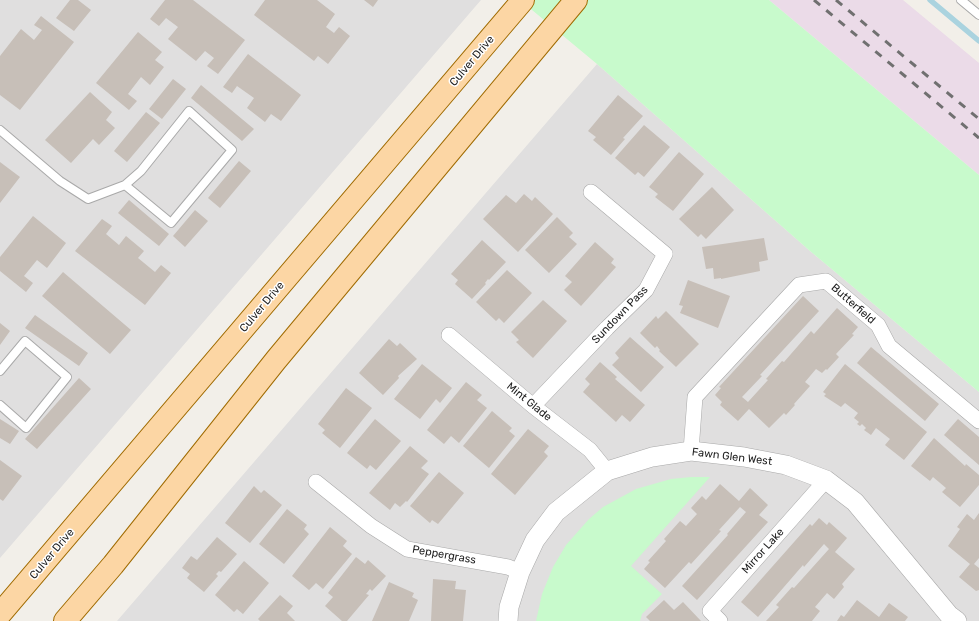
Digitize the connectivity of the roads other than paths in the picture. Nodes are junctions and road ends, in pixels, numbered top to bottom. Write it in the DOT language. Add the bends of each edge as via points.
graph roads {
  1 [pos="523,0"];
  2 [pos="576,0"];
  3 [pos="961,0"];
  4 [pos="979,15"];
  5 [pos="0,130"];
  6 [pos="125,185"];
  7 [pos="591,192"];
  8 [pos="449,335"];
  9 [pos="0,371"];
  10 [pos="0,405"];
  11 [pos="533,406"];
  12 [pos="979,420"];
  13 [pos="690,451"];
  14 [pos="607,471"];
  15 [pos="826,480"];
  16 [pos="316,482"];
  17 [pos="520,572"];
  18 [pos="0,614"];
  19 [pos="950,619"];
  20 [pos="65,621"];
  21 [pos="508,621"];
  22 [pos="720,621"];
  1 -- 18 [label="main road, Culver Drive"];
  2 -- 20 [label="main road" via="276,360 113,565"];
  3 -- 4 [label="lane"];
  5 -- 6 [label="lane" via="60,181 88,199"];
  6 -- 6 [label="lane" via="141,171 189,111 232,150 171,223"];
  7 -- 11 [label="street, Sundown Pass" via="665,254 646,290"];
  8 -- 11 [label="street, Mint Glade"];
  9 -- 10 [label="lane" via="25,340 67,377 26,428"];
  11 -- 14 [label="street, Mint Glade" via="590,450"];
  12 -- 13 [label="street, Butterfield" via="889,346 878,325 826,281 799,285 695,397"];
  13 -- 14 [label="street, Fawn Glen West" via="652,456"];
  13 -- 15 [label="street, Fawn Glen West" via="744,456 786,465"];
  14 -- 17 [label="street, Fawn Glen West" via="556,512 535,540"];
  15 -- 19 [label="street, Fawn Glen West" via="855,502"];
  15 -- 22 [label="street, Mirror Lake" via="710,611"];
  16 -- 17 [label="street, Peppergrass" via="371,526 407,549 508,567"];
  17 -- 21 [label="street, Fawn Glen West" via="509,607"];
}
